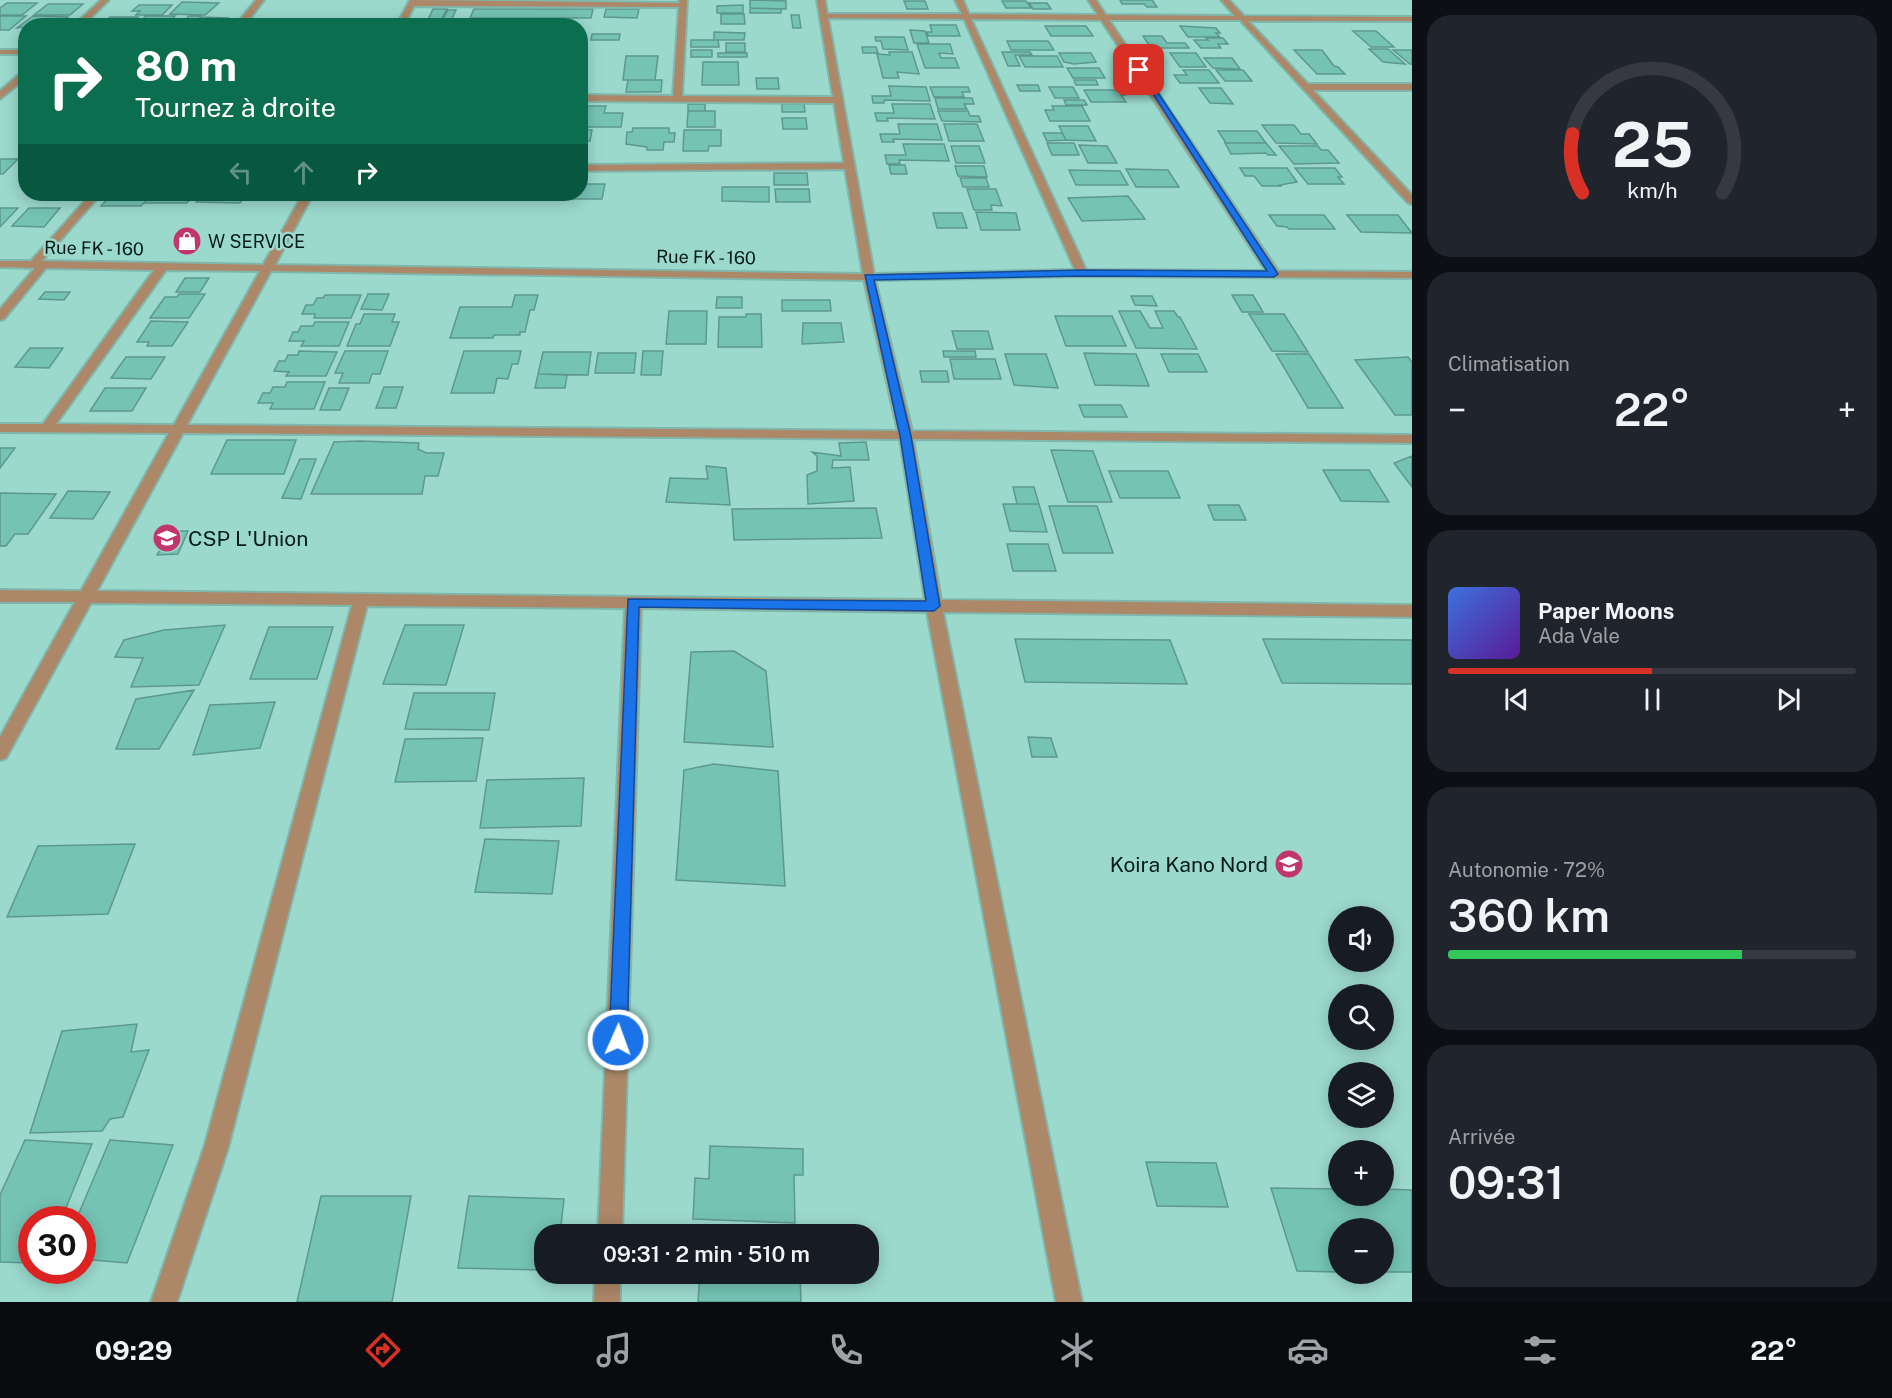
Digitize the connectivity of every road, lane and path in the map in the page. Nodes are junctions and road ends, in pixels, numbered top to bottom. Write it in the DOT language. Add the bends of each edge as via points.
graph roads {
  1 [pos="105,0"];
  2 [pos="260,0"];
  3 [pos="821,0"];
  4 [pos="959,0"];
  5 [pos="1092,0"];
  6 [pos="1225,0"];
  7 [pos="413,2"];
  8 [pos="556,2"];
  9 [pos="683,3"];
  10 [pos="824,16"];
  11 [pos="966,17"];
  12 [pos="86,18"];
  13 [pos="245,18"];
  14 [pos="404,18"];
  15 [pos="1104,18"];
  16 [pos="1243,18"];
  17 [pos="1412,19"];
  18 [pos="0,52"];
  19 [pos="18,52"];
  20 [pos="18,80"];
  21 [pos="1304,87"];
  22 [pos="1412,87"];
  23 [pos="0,96"];
  24 [pos="588,98"];
  25 [pos="677,99"];
  26 [pos="839,100"];
  27 [pos="851,166"];
  28 [pos="588,168"];
  29 [pos="90,201"];
  30 [pos="304,201"];
  31 [pos="1412,201"];
  32 [pos="0,264"];
  33 [pos="39,265"];
  34 [pos="162,267"];
  35 [pos="266,269"];
  36 [pos="1082,273"];
  37 [pos="1274,274"];
  38 [pos="1412,275"];
  39 [pos="869,277"];
  40 [pos="0,316"];
  41 [pos="0,428"];
  42 [pos="47,428"];
  43 [pos="178,429"];
  44 [pos="906,436"];
  45 [pos="1412,438"];
  46 [pos="0,596"];
  47 [pos="87,596"];
  48 [pos="361,600"];
  49 [pos="633,602"];
  50 [pos="934,606"];
  51 [pos="1412,611"];
  52 [pos="0,753"];
  53 [pos="610,1224"];
  54 [pos="608,1284"];
  55 [pos="164,1302"];
  56 [pos="607,1302"];
  57 [pos="1069,1302"];
  1 -- 12 [label="street"];
  2 -- 13 [label="street"];
  3 -- 10 [label="street"];
  4 -- 11 [label="street"];
  5 -- 15 [label="street"];
  6 -- 16 [label="street"];
  7 -- 8 [label="street"];
  7 -- 14 [label="street"];
  8 -- 9 [label="street"];
  9 -- 25 [label="street"];
  10 -- 11 [label="street"];
  10 -- 26 [label="street"];
  11 -- 15 [label="street"];
  11 -- 36 [label="street"];
  15 -- 16 [label="street"];
  15 -- 37 [label="street"];
  16 -- 17 [label="street"];
  16 -- 21 [label="street"];
  18 -- 19 [label="street"];
  20 -- 23 [label="street"];
  21 -- 22 [label="street"];
  21 -- 31 [label="street"];
  24 -- 25 [label="street"];
  25 -- 26 [label="street"];
  26 -- 27 [label="street"];
  27 -- 28 [label="street"];
  27 -- 39 [label="street"];
  29 -- 33 [label="street"];
  30 -- 35 [label="street"];
  32 -- 33 [label="street, Rue FK - 160"];
  33 -- 34 [label="street, Rue FK - 160"];
  33 -- 40 [label="street"];
  34 -- 35 [label="street, Rue FK - 160"];
  34 -- 42 [label="street"];
  35 -- 39 [label="street, Rue FK - 160"];
  35 -- 43 [label="street"];
  36 -- 37 [label="street, Rue FK - 160"];
  36 -- 39 [label="street, Rue FK - 160"];
  37 -- 38 [label="street, Rue FK - 160"];
  39 -- 44 [label="street"];
  41 -- 42 [label="street"];
  42 -- 43 [label="street"];
  43 -- 44 [label="street"];
  43 -- 47 [label="street"];
  44 -- 45 [label="street"];
  44 -- 50 [label="street"];
  46 -- 47 [label="street"];
  47 -- 48 [label="street"];
  47 -- 52 [label="street"];
  48 -- 49 [label="street"];
  48 -- 55 [label="street" via="216,1148"];
  49 -- 50 [label="street"];
  49 -- 53 [label="street"];
  50 -- 51 [label="street"];
  50 -- 57 [label="street"];
  54 -- 56 [label="street"];
}
